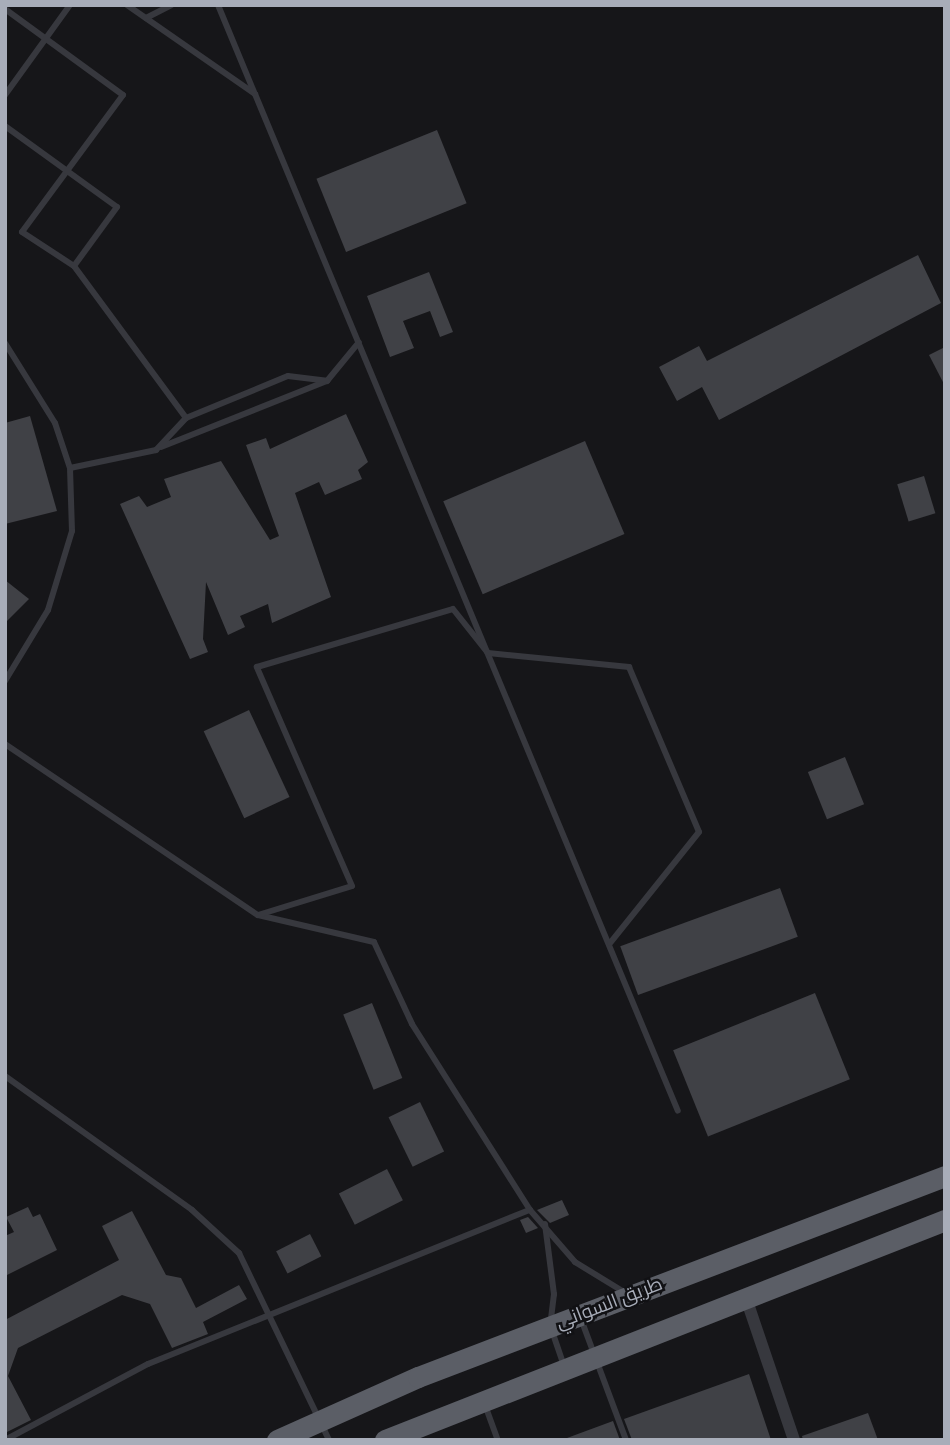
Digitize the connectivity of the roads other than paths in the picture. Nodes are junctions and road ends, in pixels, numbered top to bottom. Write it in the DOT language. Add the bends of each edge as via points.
graph roads {
  1 [pos="70,5"];
  2 [pos="127,5"];
  3 [pos="170,5"];
  4 [pos="218,5"];
  5 [pos="5,9"];
  6 [pos="146,18"];
  7 [pos="46,37"];
  8 [pos="255,94"];
  9 [pos="5,95"];
  10 [pos="5,126"];
  11 [pos="69,169"];
  12 [pos="74,266"];
  13 [pos="359,342"];
  14 [pos="5,343"];
  15 [pos="327,381"];
  16 [pos="186,418"];
  17 [pos="156,450"];
  18 [pos="70,468"];
  19 [pos="488,653"];
  20 [pos="5,681"];
  21 [pos="5,744"];
  22 [pos="258,915"];
  23 [pos="610,943"];
  24 [pos="5,1076"];
  25 [pos="678,1111"];
  26 [pos="945,1176"];
  27 [pos="530,1210"];
  28 [pos="945,1220"];
  29 [pos="545,1224"];
  30 [pos="631,1295"];
  31 [pos="747,1301"];
  32 [pos="578,1314"];
  33 [pos="268,1315"];
  34 [pos="550,1325"];
  35 [pos="596,1354"];
  36 [pos="564,1367"];
  37 [pos="483,1400"];
  38 [pos="319,1420"];
  39 [pos="5,1440"];
  40 [pos="277,1440"];
  41 [pos="329,1440"];
  42 [pos="384,1440"];
  43 [pos="498,1440"];
  44 [pos="626,1440"];
  45 [pos="794,1440"];
  1 -- 7 [label="lane"];
  2 -- 6 [label="lane"];
  3 -- 6 [label="lane"];
  4 -- 8 [label="lane"];
  5 -- 7 [label="lane"];
  6 -- 8 [label="lane"];
  7 -- 9 [label="lane"];
  7 -- 11 [label="lane" via="124,95"];
  8 -- 13 [label="lane"];
  10 -- 11 [label="lane"];
  11 -- 12 [label="lane" via="117,206"];
  11 -- 12 [label="lane" via="22,232"];
  12 -- 16 [label="lane"];
  13 -- 15 [label="lane"];
  13 -- 19 [label="lane"];
  14 -- 18 [label="lane" via="55,423"];
  15 -- 16 [label="lane" via="288,376"];
  15 -- 17 [label="lane"];
  16 -- 17 [label="lane"];
  17 -- 18 [label="lane"];
  18 -- 20 [label="lane" via="72,531 48,610"];
  19 -- 22 [label="lane" via="453,609 257,667 352,886"];
  19 -- 23 [label="lane"];
  19 -- 23 [label="lane" via="629,667 699,832"];
  21 -- 22 [label="lane"];
  22 -- 27 [label="lane" via="374,942 412,1024"];
  23 -- 25 [label="lane"];
  24 -- 33 [label="lane" via="211,1227 239,1253"];
  26 -- 30 [label="highway, طريق السواني"];
  27 -- 29 [label="lane"];
  27 -- 33 [label="lane"];
  28 -- 31 [label="highway"];
  29 -- 30 [label="lane" via="589,1274"];
  29 -- 34 [label="lane" via="554,1294"];
  30 -- 32 [label="highway, طريق السواني"];
  31 -- 35 [label="highway"];
  31 -- 45 [label="street"];
  32 -- 34 [label="highway, طريق السواني"];
  32 -- 35 [label="lane"];
  33 -- 38 [label="lane"];
  33 -- 39 [label="lane" via="148,1364"];
  34 -- 36 [label="lane"];
  34 -- 38 [label="highway, طريق السواني"];
  35 -- 36 [label="highway"];
  35 -- 44 [label="lane"];
  36 -- 37 [label="highway"];
  37 -- 42 [label="highway"];
  37 -- 43 [label="lane"];
  38 -- 40 [label="highway, طريق السواني"];
  38 -- 41 [label="lane"];
}
